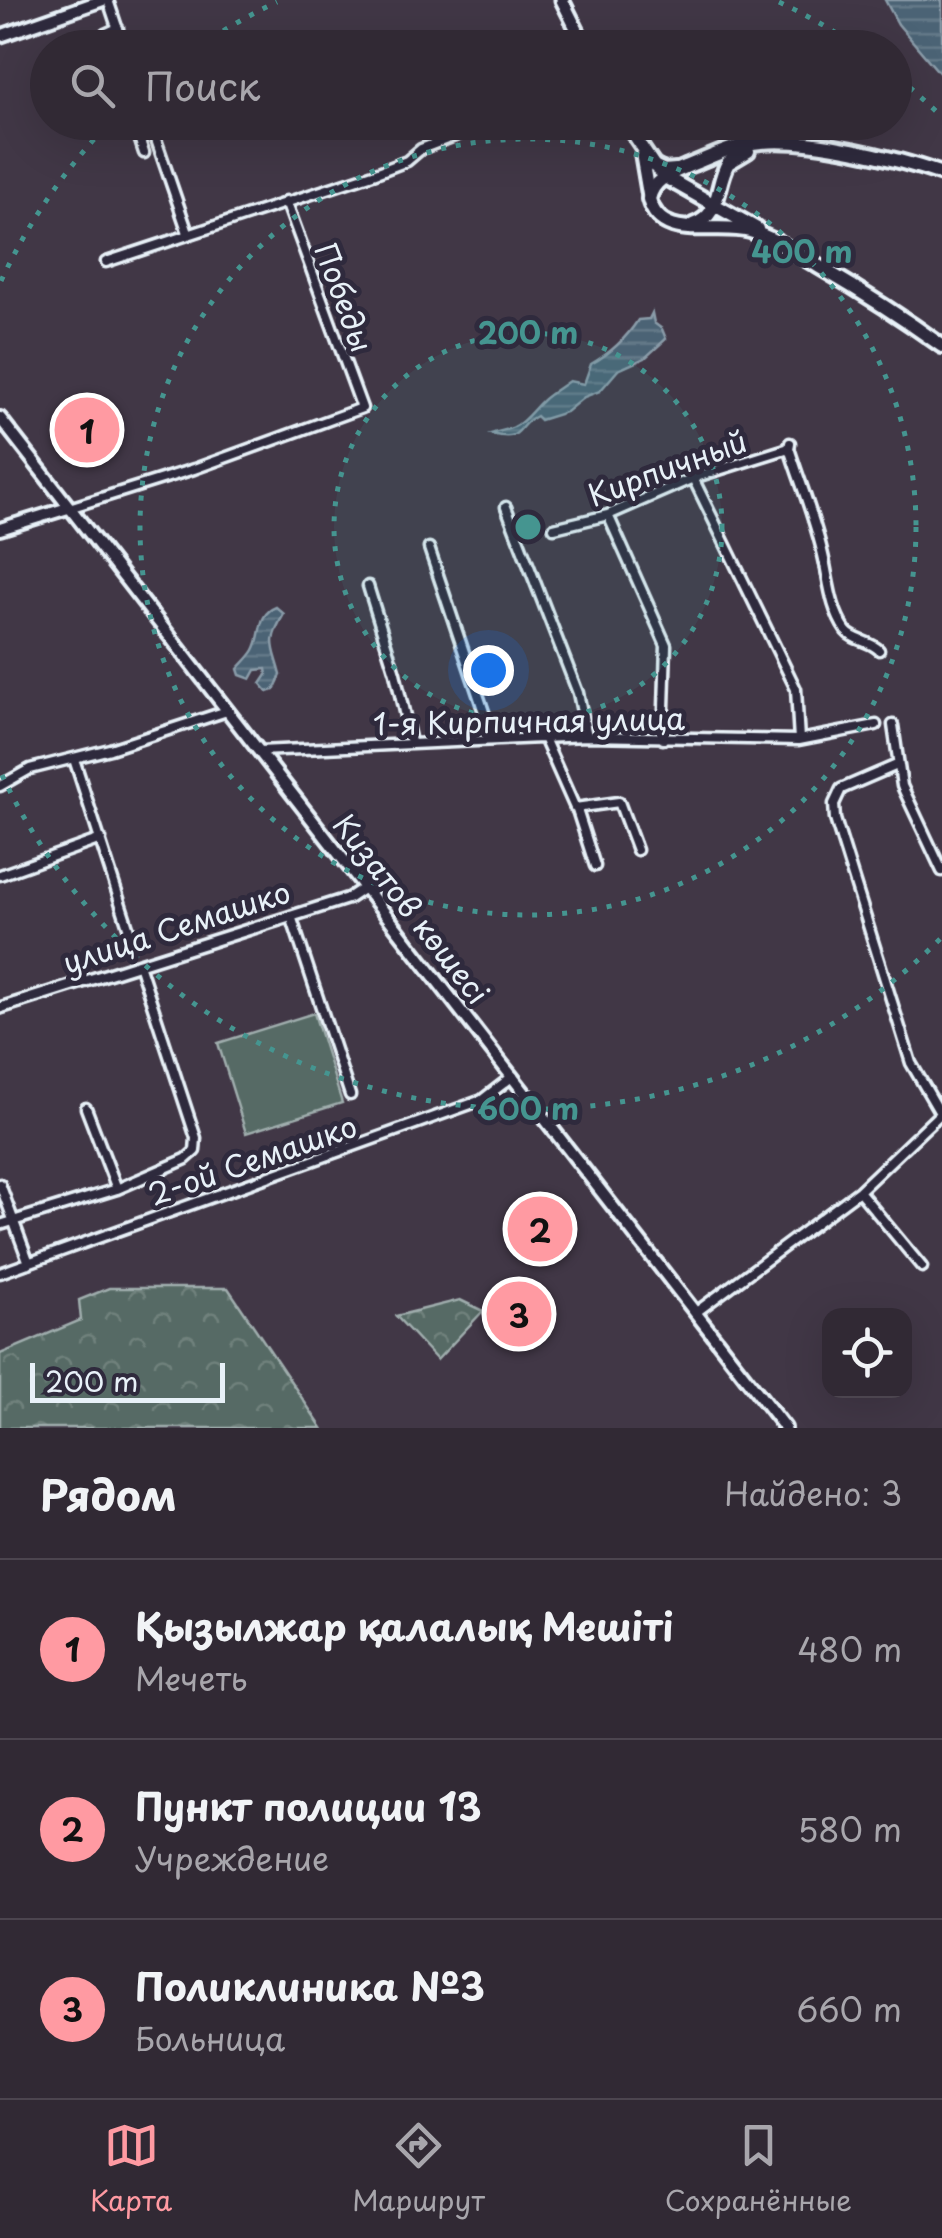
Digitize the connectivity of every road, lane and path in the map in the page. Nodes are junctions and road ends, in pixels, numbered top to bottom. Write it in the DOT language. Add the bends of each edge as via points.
graph roads {
  1 [pos="106,0"];
  2 [pos="562,0"];
  3 [pos="118,28"];
  4 [pos="114,30"];
  5 [pos="577,30"];
  6 [pos="0,36"];
  7 [pos="140,140"];
  8 [pos="156,140"];
  9 [pos="444,140"];
  10 [pos="635,140"];
  11 [pos="639,148"];
  12 [pos="144,153"];
  13 [pos="652,165"];
  14 [pos="684,168"];
  15 [pos="942,175"];
  16 [pos="665,177"];
  17 [pos="698,196"];
  18 [pos="649,199"];
  19 [pos="286,201"];
  20 [pos="716,206"];
  21 [pos="704,220"];
  22 [pos="680,228"];
  23 [pos="188,234"];
  24 [pos="798,254"];
  25 [pos="106,262"];
  26 [pos="942,346"];
  27 [pos="0,418"];
  28 [pos="693,478"];
  29 [pos="68,508"];
  30 [pos="506,508"];
  31 [pos="608,515"];
  32 [pos="554,528"];
  33 [pos="0,529"];
  34 [pos="429,548"];
  35 [pos="368,586"];
  36 [pos="879,650"];
  37 [pos="227,711"];
  38 [pos="876,725"];
  39 [pos="893,725"];
  40 [pos="587,736"];
  41 [pos="544,738"];
  42 [pos="493,739"];
  43 [pos="663,739"];
  44 [pos="800,740"];
  45 [pos="411,742"];
  46 [pos="259,751"];
  47 [pos="74,759"];
  48 [pos="897,765"];
  49 [pos="0,786"];
  50 [pos="577,810"];
  51 [pos="101,839"];
  52 [pos="636,850"];
  53 [pos="595,866"];
  54 [pos="942,871"];
  55 [pos="0,874"];
  56 [pos="364,888"];
  57 [pos="291,916"];
  58 [pos="130,933"];
  59 [pos="138,964"];
  60 [pos="0,1008"];
  61 [pos="512,1076"];
  62 [pos="350,1096"];
  63 [pos="86,1108"];
  64 [pos="941,1112"];
  65 [pos="0,1184"];
  66 [pos="118,1189"];
  67 [pos="859,1190"];
  68 [pos="12,1221"];
  69 [pos="0,1226"];
  70 [pos="28,1263"];
  71 [pos="922,1268"];
  72 [pos="0,1273"];
  73 [pos="695,1314"];
  74 [pos="785,1428"];
  1 -- 3 [label="street"];
  1 -- 6 [label="main road"];
  2 -- 5 [label="main road"];
  3 -- 4 [label="street"];
  7 -- 12 [label="street"];
  8 -- 23 [label="street"];
  9 -- 19 [label="street" via="407,161"];
  10 -- 11 [label="main road"];
  11 -- 13 [label="main road"];
  11 -- 18 [label="main road"];
  13 -- 14 [label="highway" via="666,172"];
  13 -- 16 [label="main road"];
  14 -- 15 [label="highway" via="746,145 783,142"];
  14 -- 16 [label="highway"];
  15 -- 20 [label="highway" via="858,157 757,148 728,163"];
  16 -- 17 [label="highway"];
  16 -- 18 [label="highway"];
  17 -- 20 [label="highway"];
  17 -- 21 [label="highway" via="708,209"];
  18 -- 22 [label="highway" via="660,220"];
  19 -- 23 [label="street"];
  19 -- 29 [label="street, Победы" via="362,408"];
  20 -- 21 [label="highway"];
  20 -- 24 [label="highway"];
  21 -- 22 [label="highway"];
  22 -- 24 [label="highway" via="749,231"];
  23 -- 25 [label="street"];
  24 -- 26 [label="highway"];
  27 -- 29 [label="main road, Кизатов көшесі"];
  28 -- 31 [label="street, Кирпичный"];
  28 -- 36 [label="street, Кирпичный" via="789,446 831,598 845,629"];
  28 -- 44 [label="street" via="796,689"];
  29 -- 33 [label="main road"];
  29 -- 37 [label="main road, Кизатов көшесі"];
  30 -- 40 [label="street" via="576,687"];
  31 -- 32 [label="street, Кирпичный"];
  31 -- 43 [label="street" via="666,645"];
  34 -- 42 [label="street"];
  35 -- 45 [label="street"];
  37 -- 46 [label="main road, Кизатов көшесі"];
  37 -- 47 [label="street"];
  38 -- 44 [label="street, 1-я Кирпичная улица"];
  39 -- 48 [label="street"];
  40 -- 41 [label="street, 1-я Кирпичная улица"];
  40 -- 43 [label="street, 1-я Кирпичная улица"];
  41 -- 42 [label="street, 1-я Кирпичная улица"];
  41 -- 50 [label="street"];
  42 -- 45 [label="street, 1-я Кирпичная улица"];
  43 -- 44 [label="street, 1-я Кирпичная улица"];
  45 -- 46 [label="street, 1-я Кирпичная улица"];
  46 -- 56 [label="main road, Кизатов көшесі"];
  47 -- 49 [label="street" via="30,769"];
  47 -- 51 [label="street"];
  48 -- 54 [label="street"];
  48 -- 64 [label="street" via="841,789 835,819 911,1063"];
  50 -- 52 [label="street" via="619,802"];
  50 -- 53 [label="street"];
  51 -- 55 [label="street"];
  51 -- 58 [label="street"];
  56 -- 57 [label="street, улица Семашко"];
  56 -- 61 [label="main road, Кизатов көшесі"];
  57 -- 59 [label="street, улица Семашко"];
  57 -- 62 [label="street"];
  59 -- 60 [label="street, улица Семашко"];
  59 -- 66 [label="street" via="196,1145 186,1159"];
  61 -- 70 [label="street, 2-ой Семашко" via="482,1100"];
  61 -- 73 [label="main road, Кизатов көшесі"];
  63 -- 66 [label="street"];
  64 -- 67 [label="street"];
  65 -- 68 [label="street"];
  66 -- 68 [label="street"];
  67 -- 71 [label="street"];
  67 -- 73 [label="street"];
  68 -- 69 [label="street"];
  68 -- 70 [label="street"];
  70 -- 72 [label="street, 2-ой Семашко"];
  73 -- 74 [label="main road, Кизатов көшесі"];
}
